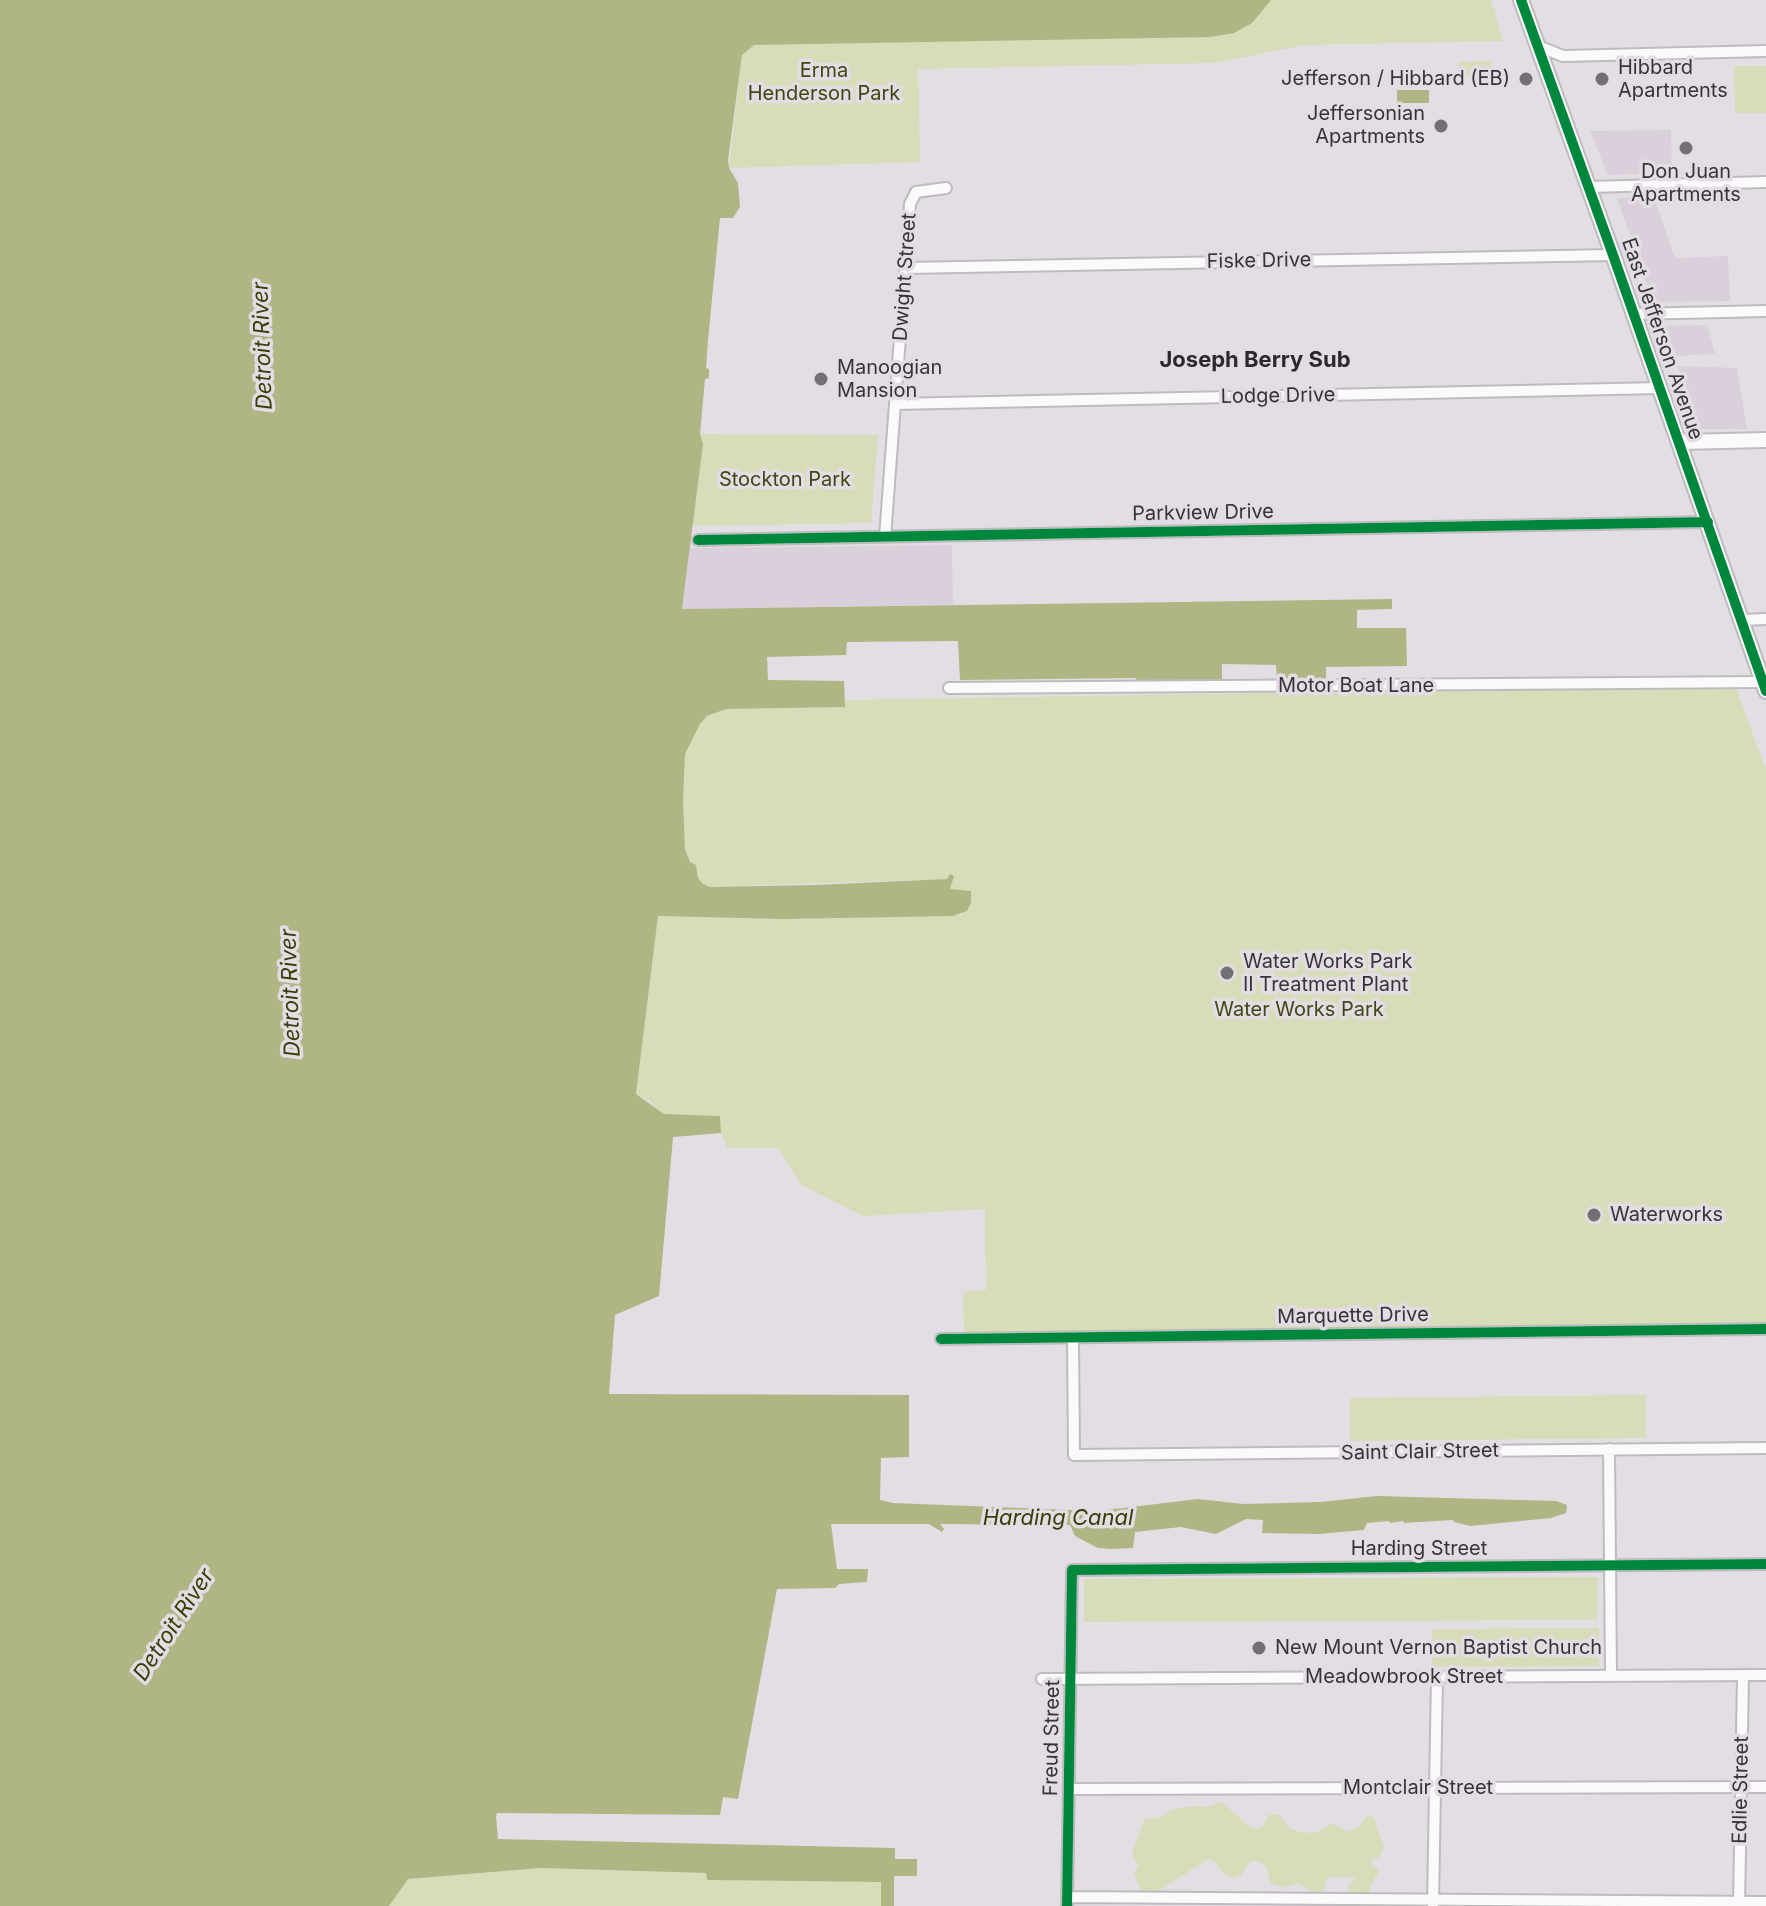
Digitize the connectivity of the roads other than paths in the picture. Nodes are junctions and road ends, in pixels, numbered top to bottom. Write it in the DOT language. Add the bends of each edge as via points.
graph roads {
  1 [pos="1521,0"];
  2 [pos="1538,46"];
  3 [pos="1766,51"];
  4 [pos="1766,182"];
  5 [pos="1589,187"];
  6 [pos="946,188"];
  7 [pos="1613,255"];
  8 [pos="906,268"];
  9 [pos="1766,311"];
  10 [pos="1635,314"];
  11 [pos="1661,388"];
  12 [pos="895,404"];
  13 [pos="1766,440"];
  14 [pos="1680,442"];
  15 [pos="1708,522"];
  16 [pos="885,537"];
  17 [pos="698,540"];
  18 [pos="1766,619"];
  19 [pos="1743,620"];
  20 [pos="1764,686"];
  21 [pos="949,688"];
  22 [pos="1766,1329"];
  23 [pos="1073,1337"];
  24 [pos="941,1339"];
  25 [pos="1766,1448"];
  26 [pos="1609,1449"];
  27 [pos="1766,1564"];
  28 [pos="1611,1566"];
  29 [pos="1072,1570"];
  30 [pos="1743,1675"];
  31 [pos="1766,1675"];
  32 [pos="1611,1676"];
  33 [pos="1437,1677"];
  34 [pos="1042,1679"];
  35 [pos="1070,1679"];
  36 [pos="1741,1787"];
  37 [pos="1766,1787"];
  38 [pos="1070,1789"];
  39 [pos="1435,1789"];
  40 [pos="1067,1902"];
  41 [pos="1766,1902"];
  42 [pos="1433,1903"];
  43 [pos="1739,1904"];
  1 -- 2 [label="main road, East Jefferson Avenue"];
  2 -- 3 [label="street" via="1563,56"];
  2 -- 5 [label="main road, East Jefferson Avenue"];
  4 -- 5 [label="street"];
  5 -- 7 [label="main road, East Jefferson Avenue"];
  6 -- 8 [label="street, Dwight Street" via="922,190 912,197"];
  7 -- 8 [label="street, Fiske Drive"];
  7 -- 10 [label="main road, East Jefferson Avenue"];
  8 -- 12 [label="street, Dwight Street"];
  9 -- 10 [label="street"];
  10 -- 11 [label="main road, East Jefferson Avenue"];
  11 -- 12 [label="street, Lodge Drive"];
  11 -- 14 [label="main road, East Jefferson Avenue"];
  12 -- 16 [label="street, Dwight Street"];
  13 -- 14 [label="main road"];
  14 -- 15 [label="main road, East Jefferson Avenue"];
  15 -- 16 [label="street, Parkview Drive"];
  15 -- 19 [label="main road, East Jefferson Avenue"];
  16 -- 17 [label="street, Parkview Drive"];
  18 -- 19 [label="street"];
  19 -- 20 [label="main road, East Jefferson Avenue"];
  20 -- 21 [label="street, Motor Boat Lane"];
  22 -- 23 [label="street, Marquette Drive"];
  23 -- 24 [label="street, Marquette Drive"];
  23 -- 26 [label="street, Saint Clair Street" via="1074,1455"];
  25 -- 26 [label="street, Saint Clair Street"];
  26 -- 28 [label="street"];
  27 -- 28 [label="street, Harding Street"];
  28 -- 29 [label="street, Harding Street"];
  28 -- 32 [label="street"];
  29 -- 35 [label="street, Freud Street"];
  30 -- 31 [label="street, Meadowbrook Street"];
  30 -- 32 [label="street, Meadowbrook Street"];
  30 -- 36 [label="street, Edlie Street"];
  32 -- 33 [label="street, Meadowbrook Street"];
  33 -- 35 [label="street, Meadowbrook Street"];
  33 -- 39 [label="street"];
  34 -- 35 [label="street, Meadowbrook Street"];
  35 -- 38 [label="street, Freud Street"];
  36 -- 37 [label="street, Montclair Street"];
  36 -- 39 [label="street, Montclair Street"];
  36 -- 43 [label="street, Edlie Street"];
  38 -- 39 [label="street, Montclair Street"];
  38 -- 40 [label="street, Freud Street"];
  39 -- 42 [label="street"];
  40 -- 42 [label="street"];
  41 -- 43 [label="street"];
  42 -- 43 [label="street"];
}
